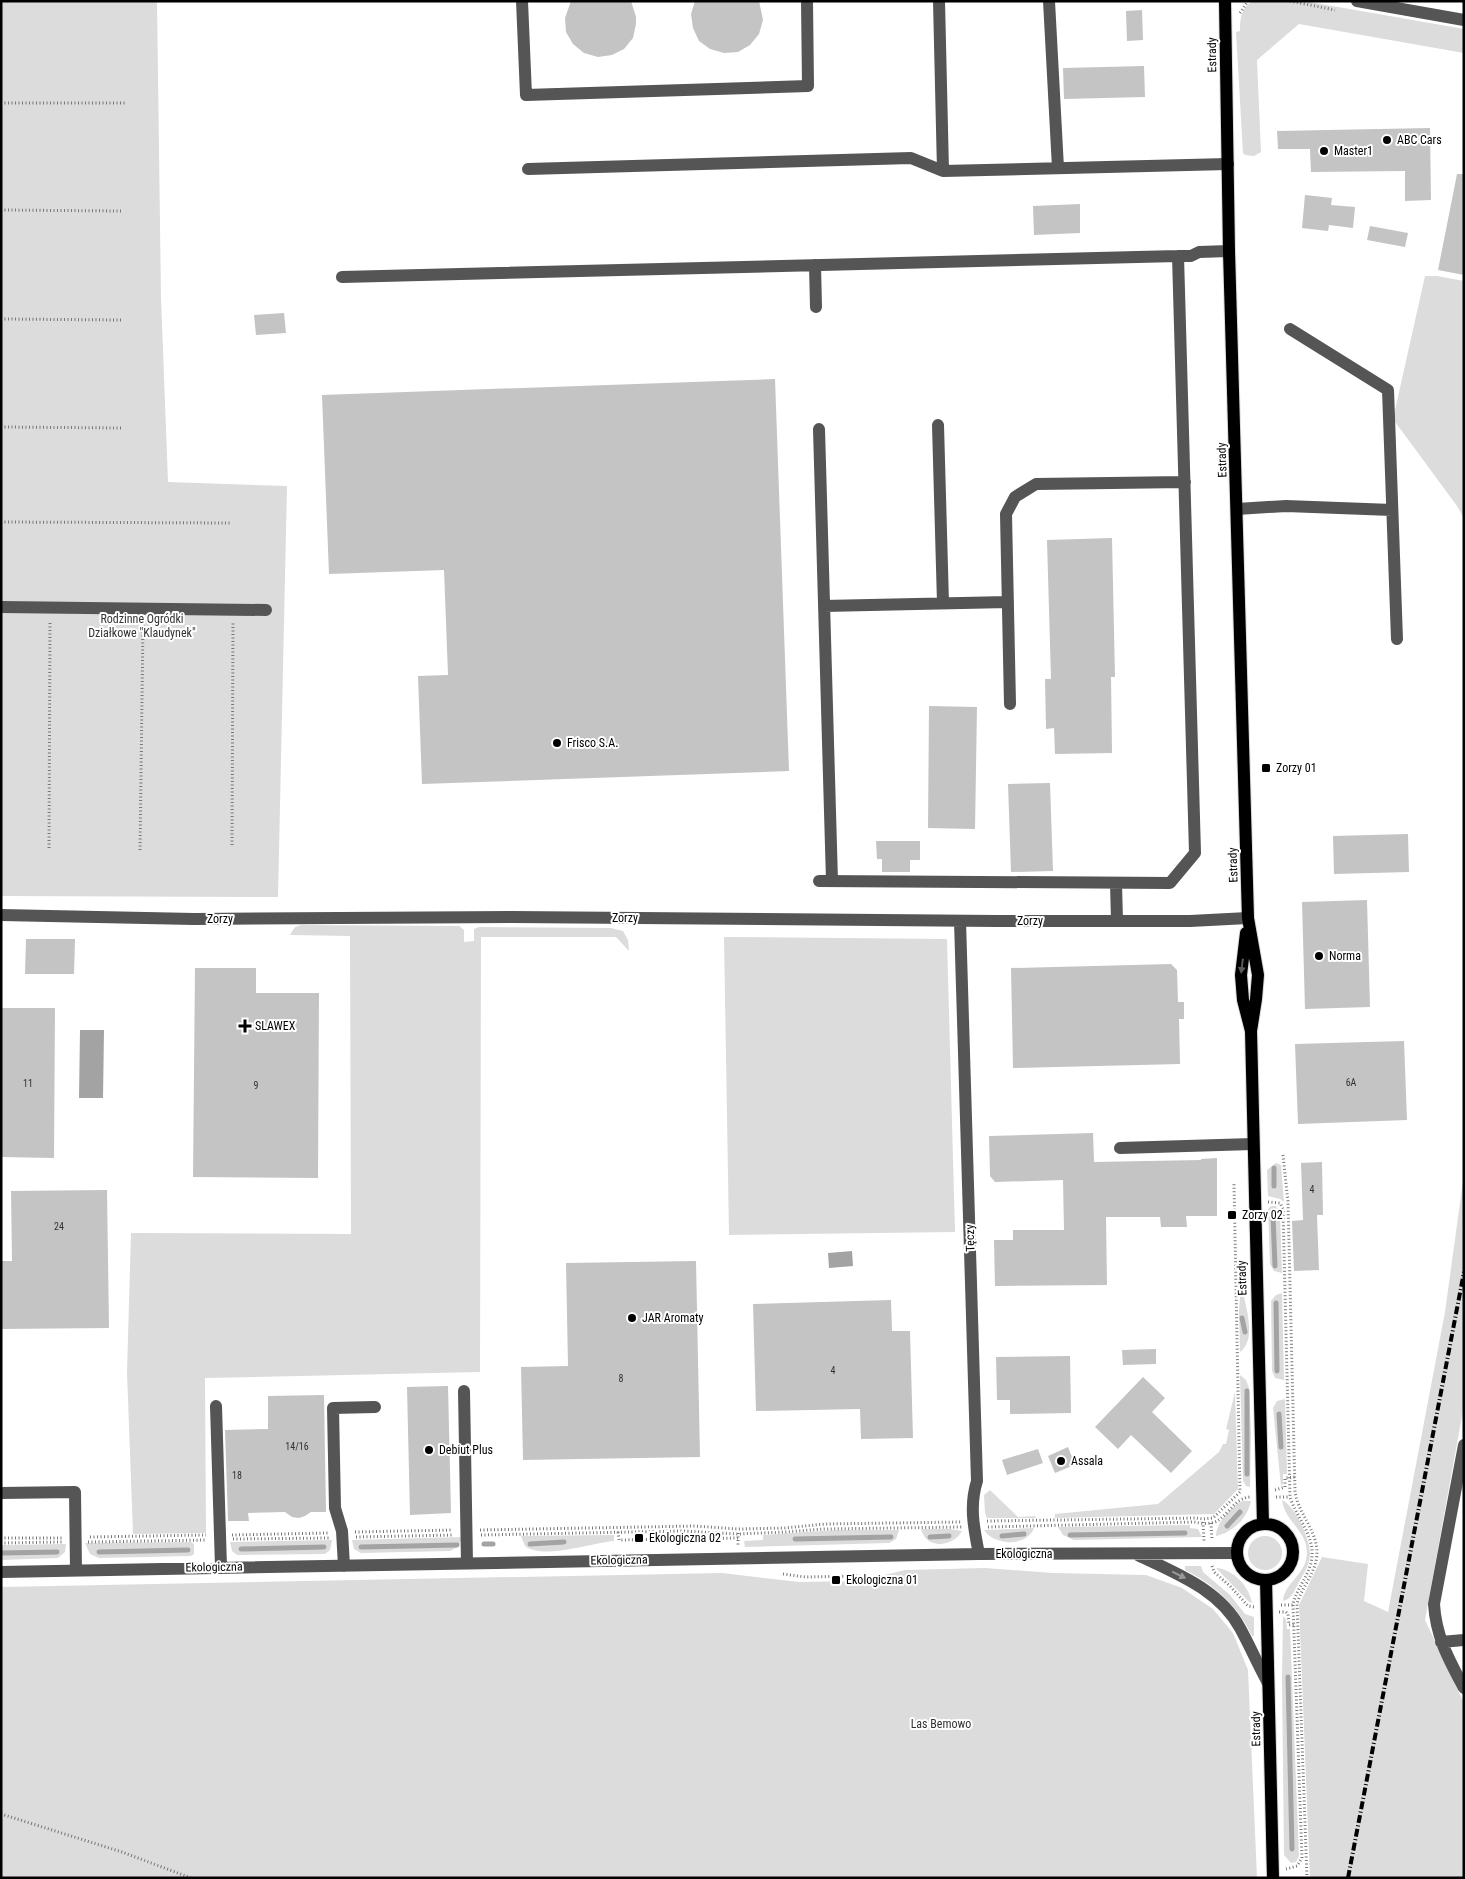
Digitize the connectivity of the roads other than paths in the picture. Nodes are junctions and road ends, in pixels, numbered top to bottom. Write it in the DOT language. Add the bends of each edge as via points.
graph roads {
  1 [pos="522,1"];
  2 [pos="807,1"];
  3 [pos="939,1"];
  4 [pos="1050,1"];
  5 [pos="1225,1"];
  6 [pos="1357,1"];
  7 [pos="1422,7"];
  8 [pos="1464,20"];
  9 [pos="1228,164"];
  10 [pos="1058,168"];
  11 [pos="528,169"];
  12 [pos="943,171"];
  13 [pos="1230,251"];
  14 [pos="1178,256"];
  15 [pos="814,265"];
  16 [pos="342,277"];
  17 [pos="816,307"];
  18 [pos="1290,329"];
  19 [pos="938,425"];
  20 [pos="819,429"];
  21 [pos="1185,482"];
  22 [pos="1237,509"];
  23 [pos="1392,510"];
  24 [pos="1008,602"];
  25 [pos="943,603"];
  26 [pos="824,606"];
  27 [pos="1,607"];
  28 [pos="266,610"];
  29 [pos="1397,639"];
  30 [pos="1010,704"];
  31 [pos="1116,883"];
  32 [pos="1,915"];
  33 [pos="1248,918"];
  34 [pos="960,921"];
  35 [pos="1117,921"];
  36 [pos="1253,1144"];
  37 [pos="1120,1148"];
  38 [pos="464,1391"];
  39 [pos="216,1406"];
  40 [pos="375,1407"];
  41 [pos="1464,1445"];
  42 [pos="1,1493"];
  43 [pos="1263,1524"];
  44 [pos="1237,1553"];
  45 [pos="979,1554"];
  46 [pos="1135,1554"];
  47 [pos="467,1563"];
  48 [pos="344,1566"];
  49 [pos="222,1567"];
  50 [pos="76,1570"];
  51 [pos="1,1572"];
  52 [pos="1266,1580"];
  53 [pos="1464,1640"];
  54 [pos="1441,1642"];
  55 [pos="1268,1683"];
  56 [pos="1464,1688"];
  57 [pos="1273,1875"];
  1 -- 2 [label="street" via="526,95 808,86"];
  3 -- 12 [label="street"];
  4 -- 10 [label="street"];
  5 -- 9 [label="main road, Estrady"];
  6 -- 7 [label="street"];
  7 -- 8 [label="street"];
  9 -- 10 [label="street"];
  9 -- 13 [label="main road, Estrady"];
  10 -- 12 [label="street"];
  11 -- 12 [label="street" via="911,158"];
  13 -- 14 [label="street"];
  13 -- 22 [label="main road, Estrady"];
  14 -- 15 [label="street"];
  14 -- 21 [label="street"];
  15 -- 16 [label="street"];
  15 -- 17 [label="street"];
  18 -- 23 [label="street" via="1388,390"];
  19 -- 25 [label="street"];
  20 -- 26 [label="street"];
  21 -- 24 [label="street" via="1036,484 1015,497 1006,514"];
  21 -- 31 [label="street" via="1196,854 1170,883"];
  22 -- 23 [label="street" via="1286,506"];
  22 -- 33 [label="main road, Estrady"];
  23 -- 29 [label="street"];
  24 -- 25 [label="street"];
  24 -- 30 [label="street"];
  25 -- 26 [label="street"];
  26 -- 31 [label="street" via="825,881"];
  27 -- 28 [label="street"];
  31 -- 35 [label="street"];
  32 -- 34 [label="street, Zorzy" via="194,919 522,917"];
  33 -- 35 [label="street, Zorzy"];
  33 -- 36 [label="main road, Estrady" via="1241,975 1250,1031"];
  34 -- 35 [label="street, Zorzy"];
  34 -- 45 [label="street, Tęczy" via="977,1481 972,1496"];
  36 -- 37 [label="street"];
  36 -- 43 [label="main road, Estrady"];
  38 -- 47 [label="street"];
  39 -- 49 [label="street"];
  40 -- 48 [label="street" via="333,1408 335,1508 343,1535"];
  41 -- 54 [label="street" via="1434,1604"];
  42 -- 50 [label="street" via="75,1492"];
  43 -- 44 [label="main road" via="1245,1532"];
  43 -- 52 [label="main road" via="1274,1525 1284,1531 1293,1551 1286,1571"];
  44 -- 46 [label="street, Ekologiczna"];
  44 -- 52 [label="main road" via="1241,1567 1248,1574"];
  45 -- 46 [label="street, Ekologiczna"];
  45 -- 47 [label="street, Ekologiczna"];
  46 -- 55 [label="street, one-way" via="1196,1583 1224,1606 1239,1626"];
  47 -- 48 [label="street, Ekologiczna"];
  48 -- 49 [label="street, Ekologiczna"];
  49 -- 50 [label="street, Ekologiczna"];
  50 -- 51 [label="street, Ekologiczna"];
  52 -- 55 [label="main road, Estrady"];
  53 -- 54 [label="street"];
  54 -- 56 [label="street"];
  55 -- 57 [label="main road, Estrady"];
}
